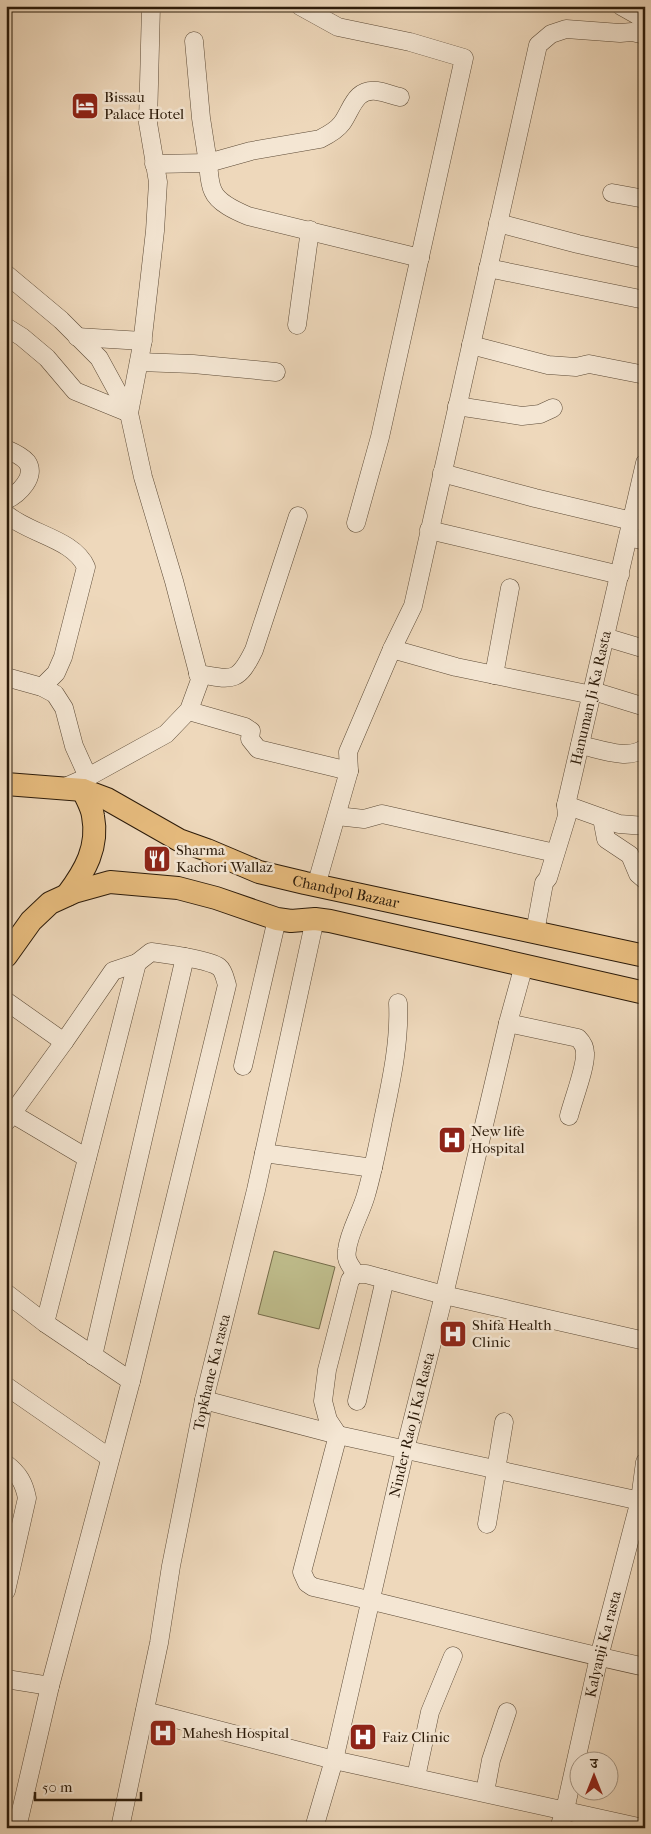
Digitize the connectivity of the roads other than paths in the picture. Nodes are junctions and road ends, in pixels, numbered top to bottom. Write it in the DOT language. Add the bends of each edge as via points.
graph roads {
  1 [pos="150,6"];
  2 [pos="300,6"];
  3 [pos="636,19"];
  4 [pos="194,41"];
  5 [pos="400,97"];
  6 [pos="208,163"];
  7 [pos="154,164"];
  8 [pos="612,193"];
  9 [pos="645,199"];
  10 [pos="498,223"];
  11 [pos="310,230"];
  12 [pos="420,258"];
  13 [pos="645,259"];
  14 [pos="488,268"];
  15 [pos="6,274"];
  16 [pos="645,300"];
  17 [pos="297,326"];
  18 [pos="6,327"];
  19 [pos="77,337"];
  20 [pos="143,341"];
  21 [pos="471,345"];
  22 [pos="139,362"];
  23 [pos="276,372"];
  24 [pos="645,375"];
  25 [pos="457,406"];
  26 [pos="553,408"];
  27 [pos="129,414"];
  28 [pos="6,449"];
  29 [pos="645,463"];
  30 [pos="442,473"];
  31 [pos="6,500"];
  32 [pos="6,514"];
  33 [pos="298,516"];
  34 [pos="356,522"];
  35 [pos="429,530"];
  36 [pos="635,533"];
  37 [pos="620,575"];
  38 [pos="510,588"];
  39 [pos="605,637"];
  40 [pos="392,649"];
  41 [pos="645,649"];
  42 [pos="198,674"];
  43 [pos="494,675"];
  44 [pos="6,677"];
  45 [pos="42,687"];
  46 [pos="592,694"];
  47 [pos="645,707"];
  48 [pos="189,711"];
  49 [pos="580,745"];
  50 [pos="645,748"];
  51 [pos="349,770"];
  52 [pos="6,784"];
  53 [pos="78,785"];
  54 [pos="566,805"];
  55 [pos="337,816"];
  56 [pos="602,818"];
  57 [pos="645,826"];
  58 [pos="555,853"];
  59 [pos="645,880"];
  60 [pos="316,886"];
  61 [pos="67,895"];
  62 [pos="277,919"];
  63 [pos="315,919"];
  64 [pos="535,932"];
  65 [pos="6,956"];
  66 [pos="645,956"];
  67 [pos="185,957"];
  68 [pos="137,963"];
  69 [pos="524,965"];
  70 [pos="645,993"];
  71 [pos="6,1001"];
  72 [pos="398,1003"];
  73 [pos="508,1023"];
  74 [pos="64,1042"];
  75 [pos="243,1066"];
  76 [pos="8,1115"];
  77 [pos="569,1116"];
  78 [pos="264,1152"];
  79 [pos="87,1158"];
  80 [pos="373,1168"];
  81 [pos="356,1274"];
  82 [pos="385,1280"];
  83 [pos="6,1293"];
  84 [pos="444,1295"];
  85 [pos="45,1323"];
  86 [pos="645,1341"];
  87 [pos="93,1356"];
  88 [pos="131,1381"];
  89 [pos="6,1386"];
  90 [pos="204,1400"];
  91 [pos="357,1402"];
  92 [pos="504,1422"];
  93 [pos="338,1436"];
  94 [pos="405,1450"];
  95 [pos="110,1458"];
  96 [pos="645,1462"];
  97 [pos="6,1464"];
  98 [pos="496,1470"];
  99 [pos="642,1501"];
  100 [pos="487,1524"];
  101 [pos="6,1591"];
  102 [pos="370,1600"];
  103 [pos="453,1656"];
  104 [pos="599,1657"];
  105 [pos="645,1667"];
  106 [pos="6,1679"];
  107 [pos="50,1686"];
  108 [pos="145,1711"];
  109 [pos="507,1712"];
  110 [pos="334,1760"];
  111 [pos="416,1777"];
  112 [pos="485,1792"];
  113 [pos="565,1810"];
  114 [pos="17,1828"];
  115 [pos="120,1828"];
  116 [pos="314,1828"];
  117 [pos="559,1828"];
  118 [pos="643,1828"];
  1 -- 7 [label="street" via="148,124"];
  2 -- 12 [label="street" via="338,27 410,42 464,58"];
  3 -- 10 [label="street" via="620,33 566,29 550,34 538,45"];
  4 -- 6 [label="street"];
  5 -- 6 [label="street" via="376,91 363,92 354,100 342,124 320,139 251,151"];
  6 -- 7 [label="street"];
  6 -- 11 [label="street" via="213,191 237,212"];
  7 -- 20 [label="street" via="158,182 155,231"];
  8 -- 9 [label="street"];
  10 -- 13 [label="street"];
  10 -- 14 [label="street"];
  11 -- 12 [label="street"];
  11 -- 17 [label="street"];
  12 -- 34 [label="street" via="380,437"];
  14 -- 16 [label="street"];
  14 -- 21 [label="street"];
  15 -- 19 [label="street"];
  18 -- 27 [label="street" via="47,358 75,391"];
  19 -- 20 [label="street"];
  19 -- 27 [label="street" via="99,358"];
  20 -- 22 [label="street"];
  21 -- 24 [label="street" via="548,365 576,367 589,364"];
  21 -- 25 [label="street"];
  22 -- 23 [label="street"];
  22 -- 27 [label="street"];
  25 -- 26 [label="street" via="522,416 540,414"];
  25 -- 30 [label="street"];
  27 -- 42 [label="street" via="143,477"];
  28 -- 31 [label="street" via="29,466 28,481 16,495"];
  29 -- 36 [label="street, Hanuman Ji Ka Rasta"];
  30 -- 35 [label="street"];
  30 -- 36 [label="street" via="535,498"];
  32 -- 45 [label="street" via="26,528 68,547 82,558 86,567 63,657 56,673"];
  33 -- 42 [label="street" via="254,650 245,668 236,676 225,678"];
  35 -- 37 [label="street"];
  35 -- 40 [label="street" via="413,606"];
  36 -- 37 [label="street, Hanuman Ji Ka Rasta"];
  37 -- 39 [label="street, Hanuman Ji Ka Rasta"];
  38 -- 43 [label="street"];
  39 -- 41 [label="street"];
  39 -- 46 [label="street, Hanuman Ji Ka Rasta"];
  40 -- 43 [label="street"];
  40 -- 51 [label="street" via="348,752"];
  42 -- 48 [label="street" via="200,680"];
  43 -- 46 [label="street"];
  44 -- 45 [label="street"];
  45 -- 53 [label="street" via="55,694 64,708 74,746"];
  46 -- 47 [label="street"];
  46 -- 49 [label="street, Hanuman Ji Ka Rasta"];
  48 -- 51 [label="street" via="245,727 251,731 250,739 258,749"];
  48 -- 53 [label="street" via="166,734"];
  49 -- 50 [label="street" via="624,754"];
  49 -- 54 [label="street, Hanuman Ji Ka Rasta"];
  51 -- 55 [label="street"];
  52 -- 53 [label="main road, Chandpol Bazaar"];
  53 -- 60 [label="main road, Chandpol Bazaar" via="179,840 259,872"];
  53 -- 61 [label="main road" via="93,815 94,845 80,877"];
  54 -- 56 [label="street"];
  54 -- 58 [label="street, Hanuman Ji Ka Rasta"];
  55 -- 58 [label="street" via="364,819 382,814"];
  55 -- 60 [label="street"];
  56 -- 57 [label="street" via="619,824"];
  56 -- 59 [label="street" via="606,839 630,854 638,874"];
  58 -- 64 [label="street, Hanuman Ji Ka Rasta" via="544,883"];
  60 -- 64 [label="main road, Chandpol Bazaar"];
  61 -- 62 [label="main road" via="110,882 178,888"];
  61 -- 65 [label="main road" via="50,903 31,921"];
  62 -- 63 [label="main road"];
  62 -- 75 [label="street"];
  63 -- 69 [label="main road"];
  63 -- 78 [label="street, Topkhane Ka rasta"];
  64 -- 66 [label="main road, Chandpol Bazaar"];
  67 -- 68 [label="street" via="150,952"];
  67 -- 87 [label="street"];
  67 -- 88 [label="street" via="218,966 227,984"];
  68 -- 74 [label="street" via="113,971"];
  68 -- 79 [label="street"];
  69 -- 70 [label="main road"];
  69 -- 73 [label="street, Ninder Rao Ji Ka Rasta"];
  71 -- 74 [label="street"];
  72 -- 80 [label="street" via="390,1089"];
  73 -- 77 [label="street" via="578,1038 582,1043 586,1051"];
  73 -- 84 [label="street, Ninder Rao Ji Ka Rasta"];
  74 -- 76 [label="street"];
  76 -- 79 [label="street"];
  78 -- 80 [label="street"];
  78 -- 90 [label="street, Topkhane Ka rasta"];
  79 -- 85 [label="street"];
  80 -- 81 [label="street" via="347,1248 347,1261"];
  81 -- 82 [label="street"];
  81 -- 93 [label="street" via="350,1280 327,1370 323,1401 328,1420"];
  82 -- 84 [label="street"];
  82 -- 91 [label="street"];
  83 -- 85 [label="street"];
  84 -- 86 [label="street"];
  84 -- 94 [label="street, Ninder Rao Ji Ka Rasta"];
  85 -- 87 [label="street"];
  87 -- 88 [label="street"];
  88 -- 95 [label="street"];
  89 -- 95 [label="street"];
  90 -- 93 [label="street"];
  90 -- 108 [label="street, Topkhane Ka rasta"];
  92 -- 98 [label="street"];
  93 -- 94 [label="street"];
  93 -- 102 [label="street" via="302,1572 313,1587"];
  94 -- 98 [label="street"];
  94 -- 102 [label="street, Ninder Rao Ji Ka Rasta"];
  95 -- 107 [label="street"];
  96 -- 99 [label="street, Kalyanji Ka rasta"];
  97 -- 101 [label="street" via="16,1471 24,1484 27,1498"];
  98 -- 99 [label="street"];
  98 -- 100 [label="street"];
  99 -- 104 [label="street, Kalyanji Ka rasta"];
  102 -- 104 [label="street"];
  102 -- 110 [label="street, Ninder Rao Ji Ka Rasta"];
  103 -- 111 [label="street" via="430,1712"];
  104 -- 105 [label="street"];
  104 -- 113 [label="street, Kalyanji Ka rasta"];
  106 -- 107 [label="street"];
  107 -- 114 [label="street"];
  108 -- 110 [label="street"];
  108 -- 115 [label="street, Topkhane Ka rasta"];
  109 -- 112 [label="street" via="491,1760"];
  110 -- 111 [label="street"];
  110 -- 116 [label="street, Ninder Rao Ji Ka Rasta"];
  111 -- 112 [label="street"];
  112 -- 113 [label="street"];
  113 -- 117 [label="street, Kalyanji Ka rasta"];
  113 -- 118 [label="street"];
}
